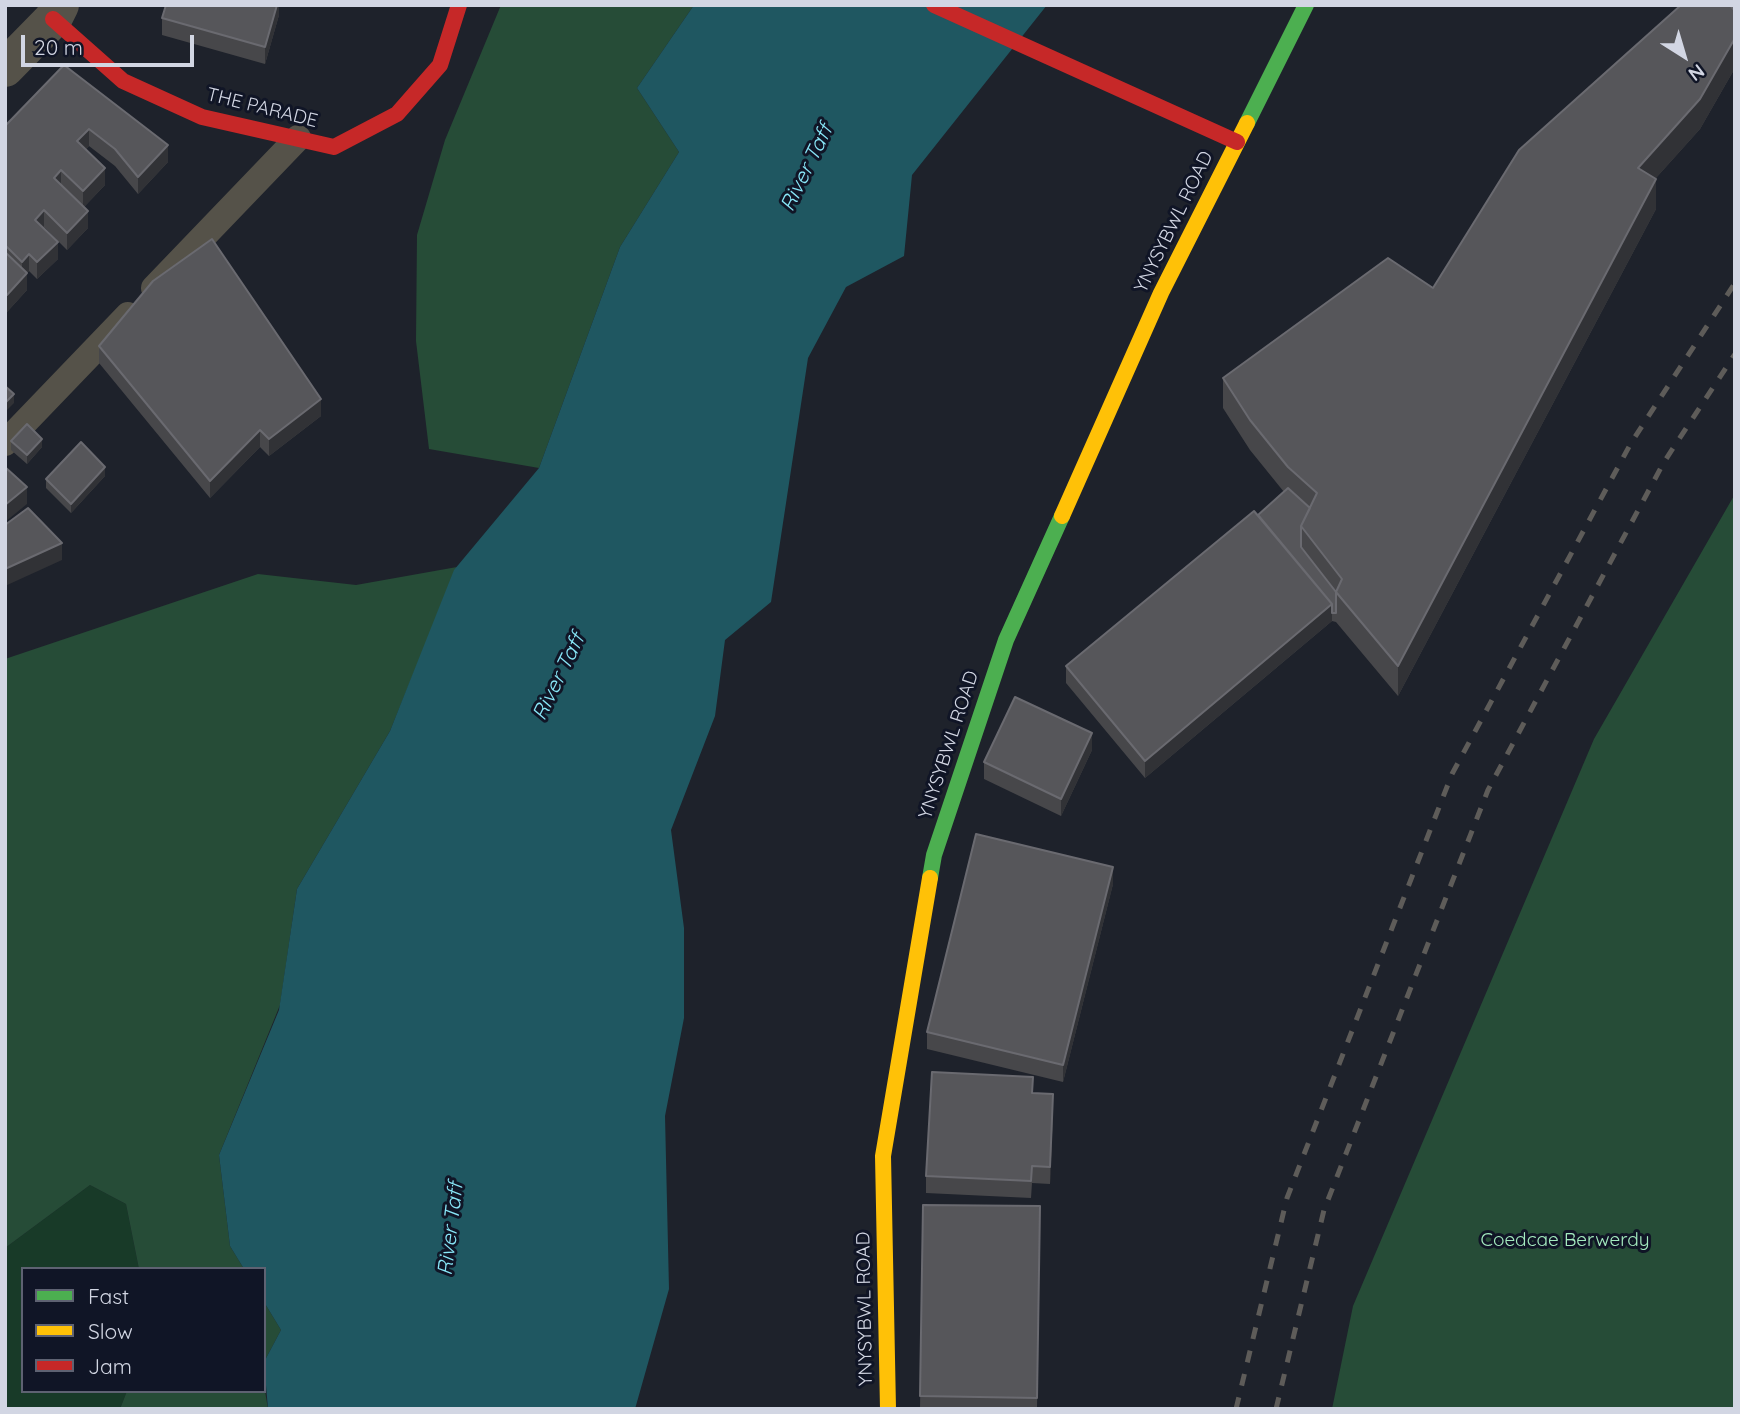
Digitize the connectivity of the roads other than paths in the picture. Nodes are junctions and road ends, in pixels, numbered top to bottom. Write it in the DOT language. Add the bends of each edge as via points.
graph roads {
  1 [pos="459,5"];
  2 [pos="934,5"];
  3 [pos="1306,5"];
  4 [pos="56,12"];
  5 [pos="5,68"];
  6 [pos="298,138"];
  7 [pos="1237,142"];
  8 [pos="5,443"];
  9 [pos="888,1409"];
  1 -- 6 [label="main road, THE PARADE" via="440,65 397,114 334,147"];
  2 -- 7 [label="main road"];
  3 -- 7 [label="main road, YNYSYBWL ROAD"];
  4 -- 5 [label="street"];
  4 -- 6 [label="main road, THE PARADE" via="123,81 202,117"];
  6 -- 8 [label="lane"];
  7 -- 9 [label="main road, YNYSYBWL ROAD" via="1161,293 1006,639 934,855 883,1156"];
}
